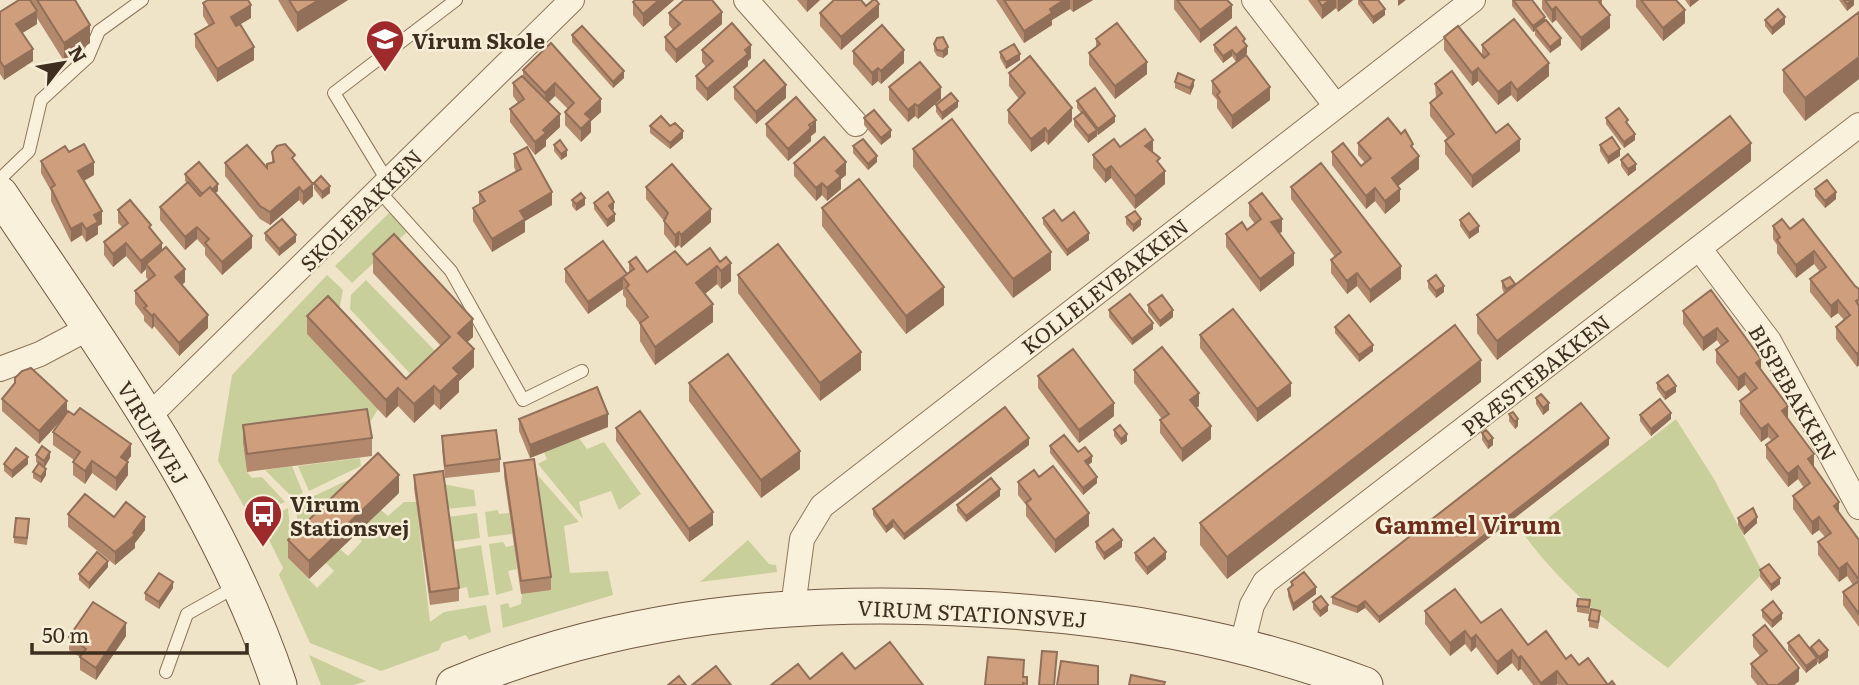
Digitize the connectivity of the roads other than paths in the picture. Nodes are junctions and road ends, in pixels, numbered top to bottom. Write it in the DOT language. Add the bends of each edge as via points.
graph roads {
  1 [pos="142,0"];
  2 [pos="456,0"];
  3 [pos="572,0"];
  4 [pos="746,0"];
  5 [pos="1254,0"];
  6 [pos="1473,0"];
  7 [pos="1336,106"];
  8 [pos="856,124"];
  9 [pos="1859,125"];
  10 [pos="0,179"];
  11 [pos="383,186"];
  12 [pos="0,194"];
  13 [pos="1699,248"];
  14 [pos="89,328"];
  15 [pos="0,369"];
  16 [pos="582,372"];
  17 [pos="147,418"];
  18 [pos="1859,506"];
  19 [pos="241,584"];
  20 [pos="793,607"];
  21 [pos="1242,645"];
  22 [pos="166,672"];
  23 [pos="466,683"];
  24 [pos="279,685"];
  25 [pos="1365,685"];
  1 -- 10 [label="lane" via="99,31 88,57 41,100 29,151"];
  2 -- 11 [label="lane" via="334,93"];
  3 -- 11 [label="street, SKOLEBAKKEN"];
  4 -- 8 [label="street"];
  5 -- 7 [label="street"];
  6 -- 7 [label="street, KOLLELEVBAKKEN"];
  7 -- 20 [label="street, KOLLELEVBAKKEN" via="822,506 802,539"];
  9 -- 13 [label="street, PRÆSTEBAKKEN"];
  11 -- 16 [label="lane" via="452,271 523,400"];
  11 -- 17 [label="street, SKOLEBAKKEN"];
  12 -- 14 [label="street, VIRUMVEJ"];
  13 -- 18 [label="street, BISPEBAKKEN" via="1769,341"];
  13 -- 21 [label="street, PRÆSTEBAKKEN" via="1265,582 1252,605"];
  14 -- 15 [label="street"];
  14 -- 17 [label="street, VIRUMVEJ"];
  17 -- 19 [label="street, VIRUMVEJ"];
  19 -- 22 [label="lane" via="187,614"];
  19 -- 24 [label="street, VIRUMVEJ"];
  20 -- 21 [label="street, VIRUM STATIONSVEJ" via="908,605 1041,612 1137,623"];
  20 -- 23 [label="street, VIRUM STATIONSVEJ" via="687,619 580,641 501,664"];
  21 -- 25 [label="street, VIRUM STATIONSVEJ"];
}
